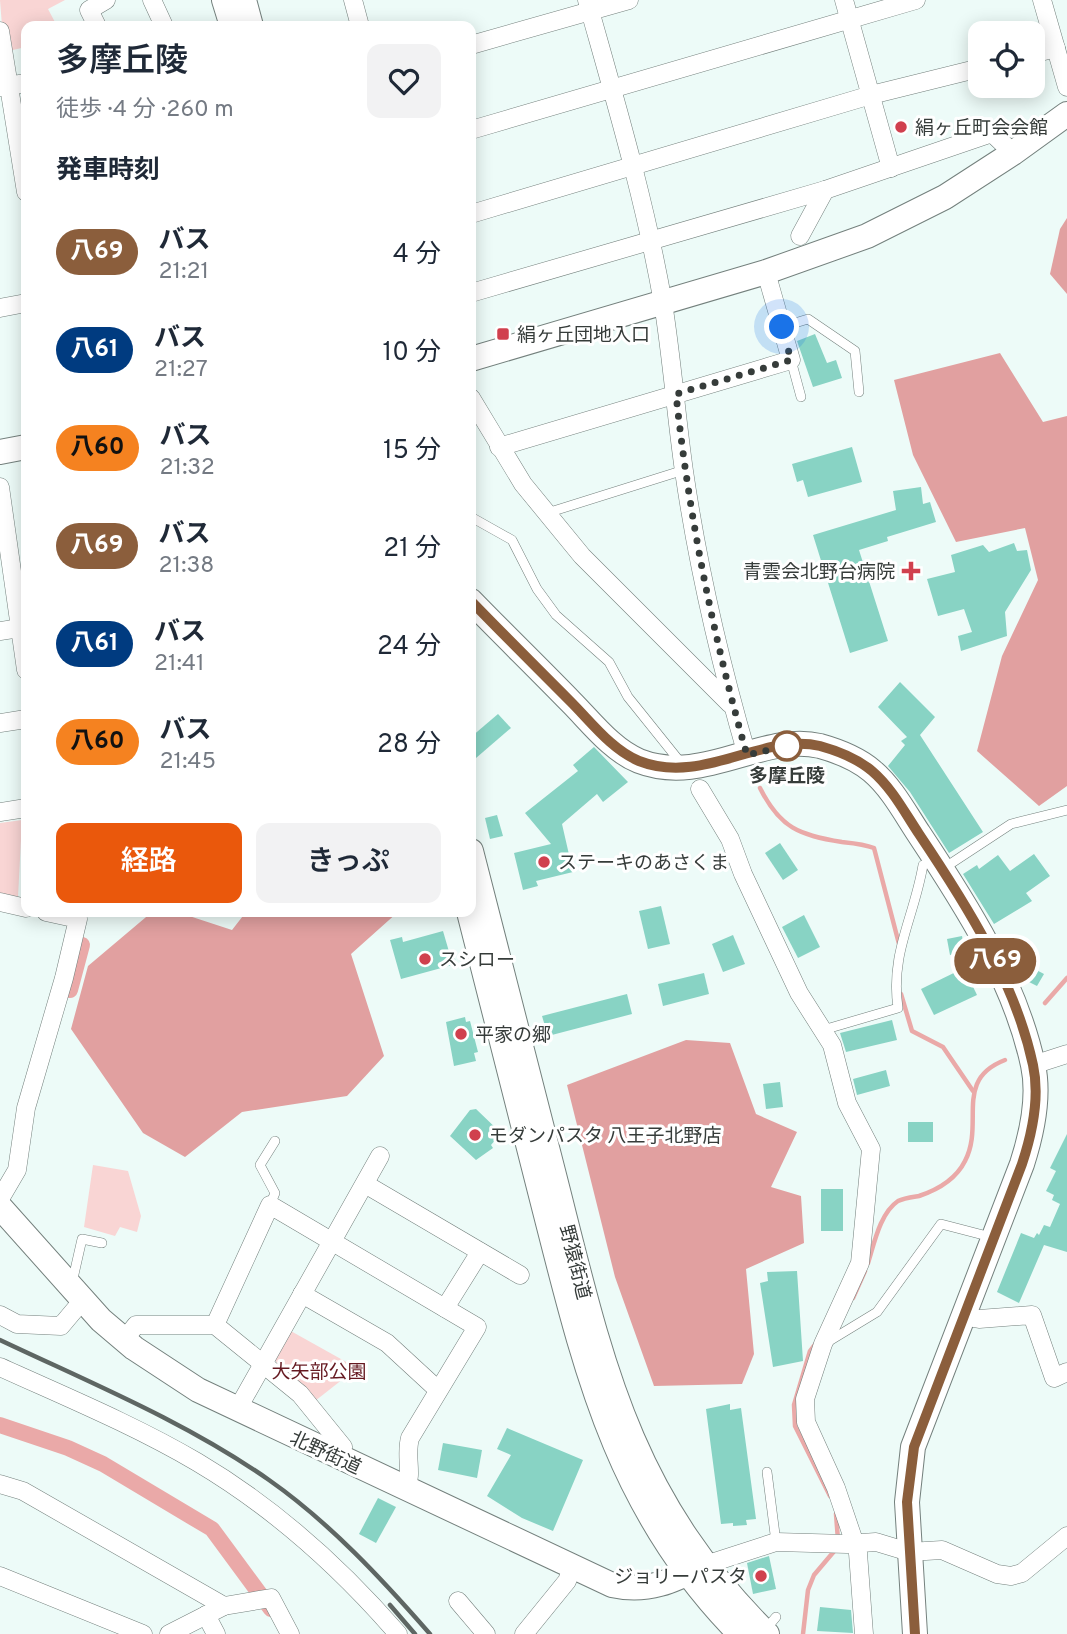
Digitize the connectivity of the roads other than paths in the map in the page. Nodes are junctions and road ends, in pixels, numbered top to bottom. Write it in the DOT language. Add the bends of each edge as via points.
graph roads {
  1 [pos="106,0"];
  2 [pos="152,0"];
  3 [pos="225,0"];
  4 [pos="244,0"];
  5 [pos="353,0"];
  6 [pos="629,0"];
  7 [pos="844,0"];
  8 [pos="916,0"];
  9 [pos="1042,0"];
  10 [pos="588,6"];
  11 [pos="849,19"];
  12 [pos="94,21"];
  13 [pos="162,21"];
  14 [pos="231,21"];
  15 [pos="250,21"];
  16 [pos="359,21"];
  17 [pos="0,31"];
  18 [pos="476,43"];
  19 [pos="1056,48"];
  20 [pos="1045,51"];
  21 [pos="968,71"];
  22 [pos="4,87"];
  23 [pos="1067,87"];
  24 [pos="610,89"];
  25 [pos="871,95"];
  26 [pos="1067,114"];
  27 [pos="476,129"];
  28 [pos="1013,153"];
  29 [pos="633,164"];
  30 [pos="21,168"];
  31 [pos="891,168"];
  32 [pos="824,190"];
  33 [pos="476,212"];
  34 [pos="800,236"];
  35 [pos="650,240"];
  36 [pos="766,272"];
  37 [pos="476,292"];
  38 [pos="21,304"];
  39 [pos="663,304"];
  40 [pos="0,308"];
  41 [pos="782,327"];
  42 [pos="476,358"];
  43 [pos="791,360"];
  44 [pos="859,393"];
  45 [pos="676,394"];
  46 [pos="801,397"];
  47 [pos="476,407"];
  48 [pos="499,447"];
  49 [pos="21,448"];
  50 [pos="0,452"];
  51 [pos="684,470"];
  52 [pos="0,487"];
  53 [pos="547,513"];
  54 [pos="476,520"];
  55 [pos="4,545"];
  56 [pos="476,606"];
  57 [pos="21,616"];
  58 [pos="21,628"];
  59 [pos="0,631"];
  60 [pos="733,707"];
  61 [pos="21,720"];
  62 [pos="0,723"];
  63 [pos="747,755"];
  64 [pos="684,767"];
  65 [pos="700,789"];
  66 [pos="21,809"];
  67 [pos="1067,810"];
  68 [pos="0,812"];
  69 [pos="476,871"];
  70 [pos="942,879"];
  71 [pos="0,902"];
  72 [pos="21,907"];
  73 [pos="79,917"];
  74 [pos="469,917"];
  75 [pos="823,1030"];
  76 [pos="1067,1054"];
  77 [pos="1033,1065"];
  78 [pos="275,1141"];
  79 [pos="380,1156"];
  80 [pos="365,1184"];
  81 [pos="0,1199"];
  82 [pos="270,1205"];
  83 [pos="0,1207"];
  84 [pos="993,1238"];
  85 [pos="332,1241"];
  86 [pos="102,1243"];
  87 [pos="480,1252"];
  88 [pos="520,1275"];
  89 [pos="302,1294"];
  90 [pos="76,1295"];
  91 [pos="445,1308"];
  92 [pos="0,1315"];
  93 [pos="962,1317"];
  94 [pos="215,1325"];
  95 [pos="124,1340"];
  96 [pos="824,1342"];
  97 [pos="263,1362"];
  98 [pos="0,1367"];
  99 [pos="1067,1372"];
  100 [pos="438,1390"];
  101 [pos="237,1410"];
  102 [pos="338,1458"];
  103 [pos="767,1472"];
  104 [pos="0,1484"];
  105 [pos="405,1489"];
  106 [pos="1066,1539"];
  107 [pos="775,1542"];
  108 [pos="850,1544"];
  109 [pos="909,1552"];
  110 [pos="572,1568"];
  111 [pos="697,1569"];
  112 [pos="0,1576"];
  113 [pos="458,1601"];
  114 [pos="224,1606"];
  115 [pos="205,1615"];
  116 [pos="762,1629"];
  117 [pos="531,1632"];
  118 [pos="142,1634"];
  119 [pos="169,1634"];
  120 [pos="216,1634"];
  121 [pos="290,1634"];
  122 [pos="398,1634"];
  123 [pos="486,1634"];
  124 [pos="864,1634"];
  125 [pos="915,1634"];
  1 -- 12 [label="street" via="89,10"];
  2 -- 13 [label="street"];
  3 -- 14 [label="main road"];
  4 -- 15 [label="main road"];
  5 -- 16 [label="street"];
  6 -- 10 [label="street"];
  7 -- 11 [label="street"];
  8 -- 11 [label="street"];
  9 -- 19 [label="street"];
  10 -- 18 [label="street"];
  10 -- 24 [label="street"];
  11 -- 24 [label="street"];
  11 -- 25 [label="street"];
  17 -- 22 [label="street"];
  19 -- 20 [label="street"];
  19 -- 23 [label="street"];
  21 -- 25 [label="street"];
  22 -- 30 [label="street"];
  24 -- 27 [label="street"];
  24 -- 29 [label="street"];
  25 -- 29 [label="street"];
  25 -- 31 [label="street"];
  26 -- 28 [label="main road"];
  28 -- 31 [label="street" via="992,133"];
  28 -- 36 [label="main road" via="945,197 867,236"];
  29 -- 33 [label="street"];
  29 -- 35 [label="street"];
  31 -- 32 [label="street"];
  32 -- 34 [label="street"];
  32 -- 35 [label="street"];
  35 -- 37 [label="street"];
  35 -- 39 [label="street"];
  36 -- 39 [label="main road"];
  36 -- 41 [label="street"];
  38 -- 40 [label="street"];
  39 -- 42 [label="main road"];
  39 -- 45 [label="street"];
  41 -- 43 [label="street"];
  41 -- 44 [label="lane" via="808,319 855,351"];
  43 -- 45 [label="street"];
  43 -- 46 [label="lane"];
  45 -- 48 [label="street"];
  45 -- 51 [label="street"];
  47 -- 48 [label="street"];
  48 -- 53 [label="street"];
  49 -- 50 [label="main road"];
  51 -- 53 [label="lane"];
  51 -- 60 [label="street" via="700,567"];
  52 -- 55 [label="street"];
  53 -- 60 [label="street" via="582,556"];
  54 -- 64 [label="lane" via="512,540 556,615 609,662 628,697"];
  55 -- 57 [label="street"];
  56 -- 64 [label="main road" via="621,751 650,764"];
  58 -- 59 [label="street"];
  60 -- 63 [label="street"];
  61 -- 62 [label="street"];
  63 -- 64 [label="main road"];
  63 -- 70 [label="main road" via="808,744 864,764 893,794"];
  65 -- 75 [label="street" via="730,839 799,993"];
  66 -- 68 [label="street"];
  67 -- 70 [label="lane" via="1011,824"];
  69 -- 111 [label="main road, 野猿街道" via="601,1360 621,1415"];
  70 -- 75 [label="lane" via="923,866 918,897 897,957 898,1007"];
  70 -- 77 [label="main road" via="1000,972"];
  71 -- 72 [label="street"];
  73 -- 81 [label="street" via="26,1108 17,1170"];
  74 -- 111 [label="main road, 野猿街道" via="591,1387 630,1479 665,1541"];
  75 -- 96 [label="street" via="832,1045 847,1103 871,1149 860,1263"];
  76 -- 77 [label="street"];
  77 -- 84 [label="main road" via="1030,1136"];
  78 -- 82 [label="lane" via="260,1165 275,1193"];
  79 -- 80 [label="street"];
  80 -- 85 [label="street"];
  80 -- 87 [label="street"];
  82 -- 85 [label="street"];
  82 -- 94 [label="street"];
  83 -- 90 [label="main road, 北野街道"];
  84 -- 93 [label="main road"];
  84 -- 96 [label="lane" via="941,1224 877,1312"];
  85 -- 89 [label="street"];
  85 -- 91 [label="street"];
  86 -- 90 [label="lane" via="82,1239"];
  87 -- 88 [label="street"];
  87 -- 91 [label="street"];
  89 -- 97 [label="street"];
  89 -- 100 [label="street" via="387,1343"];
  90 -- 92 [label="street" via="61,1326 17,1324"];
  90 -- 95 [label="main road, 北野街道"];
  91 -- 100 [label="street" via="477,1327"];
  93 -- 99 [label="street" via="1032,1315 1054,1378"];
  93 -- 109 [label="main road" via="912,1454 907,1488"];
  94 -- 95 [label="street" via="136,1325"];
  94 -- 97 [label="street"];
  95 -- 101 [label="main road, 北野街道" via="188,1384"];
  96 -- 108 [label="street" via="804,1399 806,1422 836,1488"];
  97 -- 101 [label="street"];
  97 -- 102 [label="street" via="300,1394 343,1447"];
  98 -- 122 [label="street" via="160,1441 261,1504 327,1561"];
  100 -- 105 [label="street" via="410,1438 411,1479"];
  101 -- 102 [label="main road, 北野街道"];
  102 -- 105 [label="main road, 北野街道"];
  103 -- 107 [label="lane"];
  104 -- 114 [label="street" via="23,1491"];
  105 -- 110 [label="main road, 北野街道"];
  106 -- 109 [label="street" via="1022,1573 1011,1576 942,1550"];
  107 -- 108 [label="street"];
  107 -- 111 [label="street"];
  108 -- 109 [label="street" via="876,1542"];
  108 -- 124 [label="street" via="858,1553"];
  109 -- 125 [label="main road"];
  110 -- 111 [label="main road, 北野街道" via="630,1589 659,1587"];
  110 -- 117 [label="street"];
  111 -- 116 [label="main road, 野猿街道"];
  112 -- 118 [label="street"];
  113 -- 123 [label="street"];
  114 -- 115 [label="street"];
  114 -- 121 [label="street" via="271,1598"];
  115 -- 119 [label="street"];
  115 -- 120 [label="street"];
}
